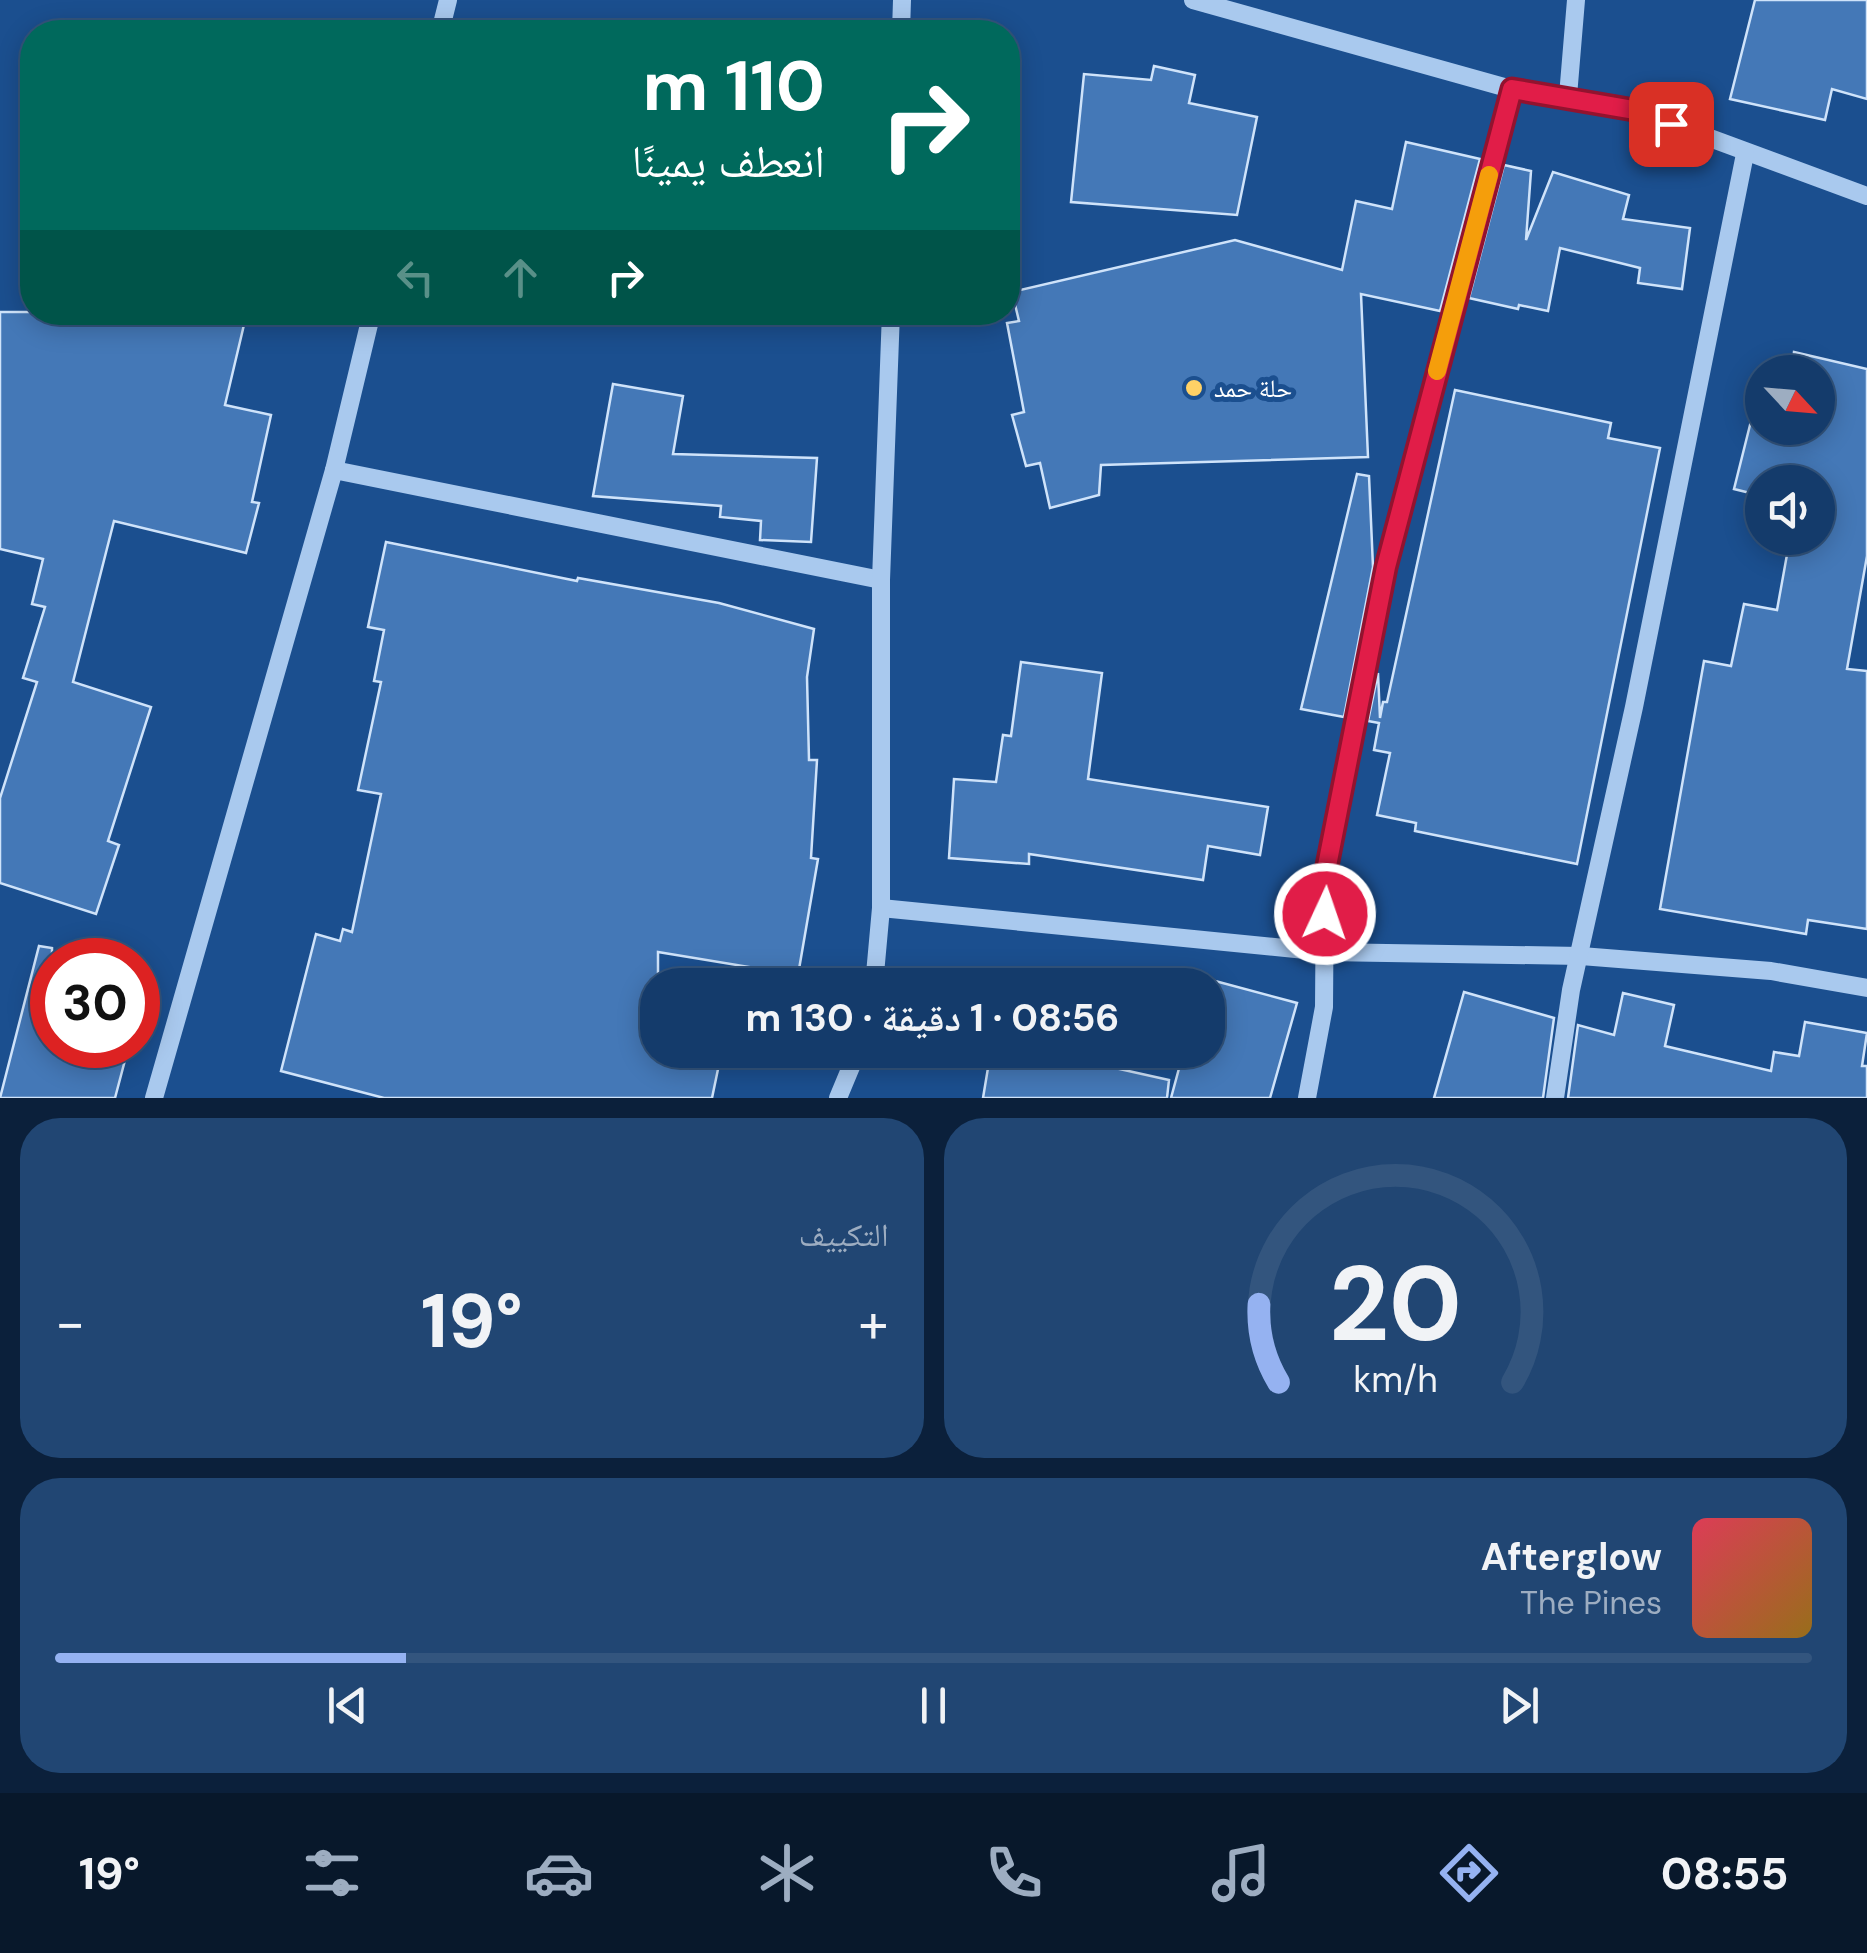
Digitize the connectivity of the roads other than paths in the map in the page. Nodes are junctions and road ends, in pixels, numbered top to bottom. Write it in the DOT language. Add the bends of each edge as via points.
graph roads {
  1 [pos="1192,0"];
  2 [pos="1576,0"];
  3 [pos="1512,89"];
  4 [pos="1568,96"];
  5 [pos="1745,154"];
  6 [pos="1867,196"];
  7 [pos="369,325"];
  8 [pos="890,325"];
  9 [pos="334,470"];
  10 [pos="880,580"];
  11 [pos="881,908"];
  12 [pos="1324,952"];
  13 [pos="1581,956"];
  14 [pos="876,968"];
  15 [pos="1867,988"];
  16 [pos="850,1068"];
  17 [pos="154,1098"];
  18 [pos="838,1098"];
  19 [pos="1307,1098"];
  20 [pos="1555,1098"];
  1 -- 3 [label="street"];
  2 -- 4 [label="street"];
  3 -- 4 [label="street"];
  3 -- 12 [label="street" via="1386,567 1325,876"];
  4 -- 5 [label="street" via="1634,110"];
  5 -- 6 [label="street"];
  5 -- 13 [label="street"];
  7 -- 9 [label="street"];
  8 -- 10 [label="street"];
  9 -- 10 [label="street"];
  9 -- 17 [label="street"];
  10 -- 11 [label="street"];
  11 -- 12 [label="street"];
  11 -- 14 [label="street"];
  12 -- 13 [label="street"];
  12 -- 19 [label="street" via="1324,1007"];
  13 -- 15 [label="street" via="1772,971"];
  13 -- 20 [label="street"];
  16 -- 18 [label="street"];
}
